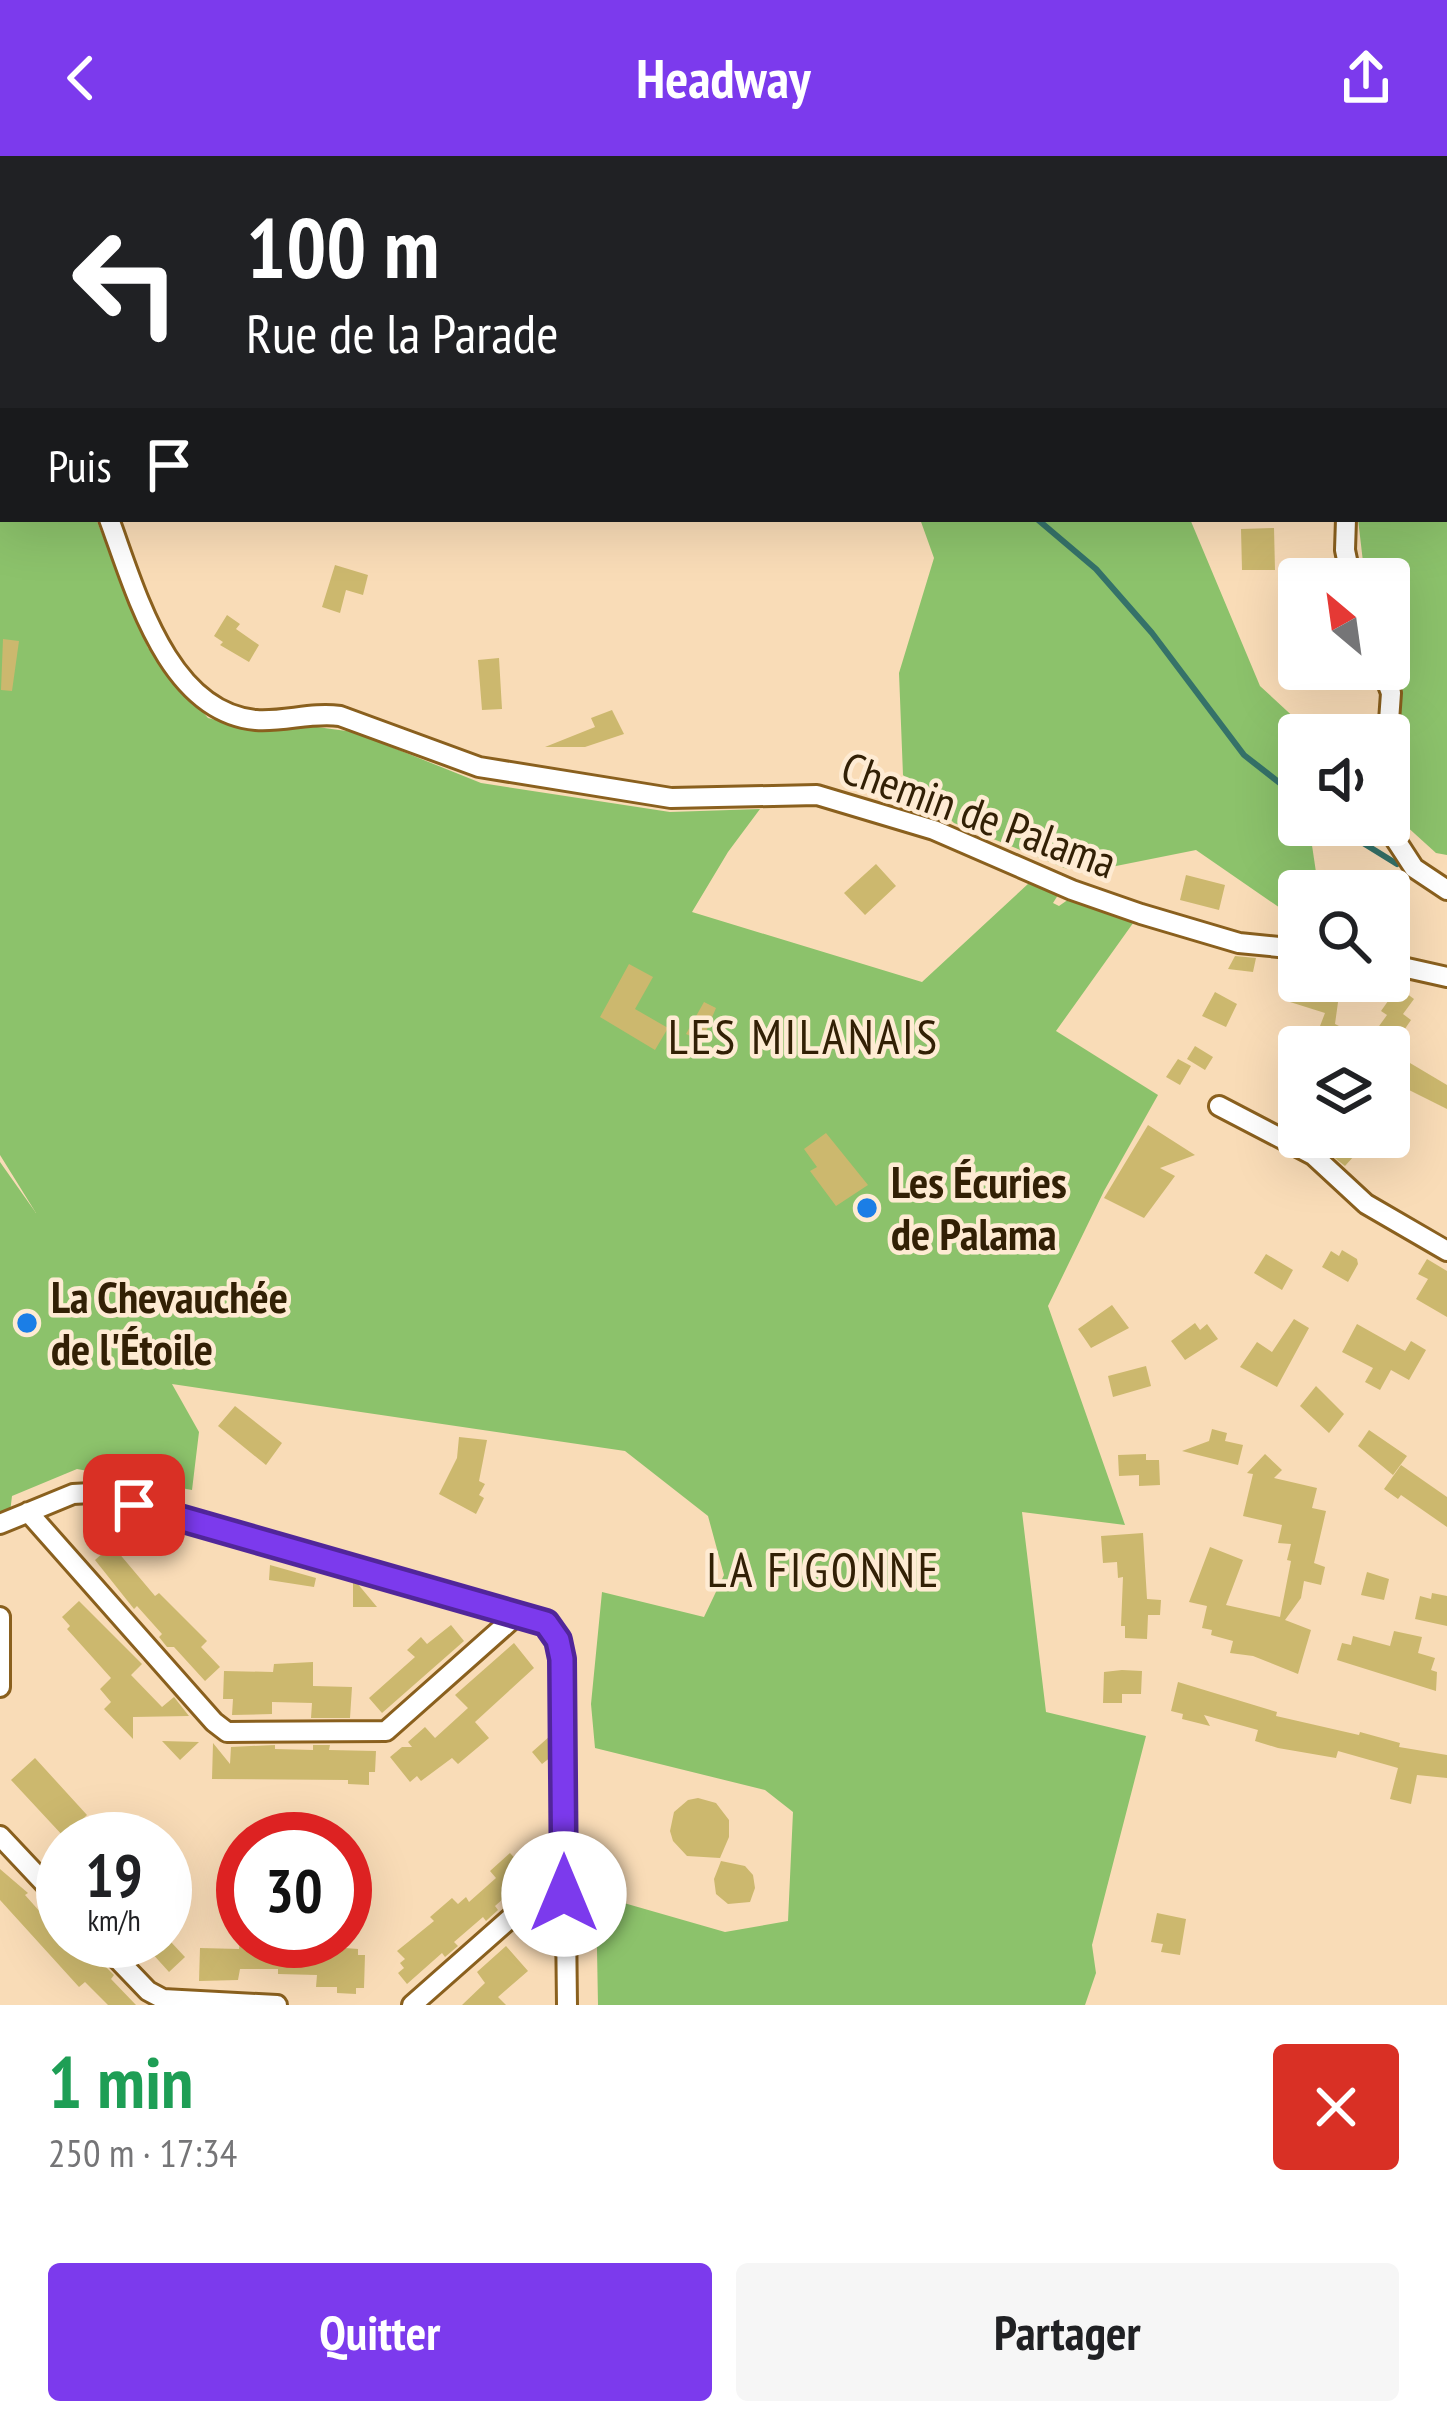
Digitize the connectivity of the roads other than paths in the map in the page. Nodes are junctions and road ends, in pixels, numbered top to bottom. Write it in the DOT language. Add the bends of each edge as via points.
graph roads {
  1 [pos="110,522"];
  2 [pos="1346,522"];
  3 [pos="1347,558"];
  4 [pos="1400,846"];
  5 [pos="1419,874"];
  6 [pos="1447,878"];
  7 [pos="1447,890"];
  8 [pos="1278,947"];
  9 [pos="1410,969"];
  10 [pos="1447,977"];
  11 [pos="1219,1106"];
  12 [pos="1447,1251"];
  13 [pos="28,1512"];
  14 [pos="0,1524"];
  15 [pos="518,1614"];
  16 [pos="0,1617"];
  17 [pos="0,1687"];
  18 [pos="0,1835"];
  19 [pos="36,1874"];
  20 [pos="564,1894"];
  21 [pos="126,1968"];
  22 [pos="277,2005"];
  23 [pos="412,2005"];
  24 [pos="568,2005"];
  1 -- 8 [label="street, Chemin de Palama" via="142,612 184,680 225,713 340,716 479,766 671,798 817,795 934,830 1141,914"];
  2 -- 3 [label="street"];
  4 -- 5 [label="street"];
  5 -- 6 [label="street"];
  5 -- 7 [label="street"];
  9 -- 10 [label="street"];
  11 -- 12 [label="street" via="1313,1155 1366,1204"];
  13 -- 14 [label="street"];
  13 -- 15 [label="street" via="91,1493"];
  13 -- 15 [label="street" via="227,1732 386,1731"];
  15 -- 20 [label="street" via="546,1623 562,1659"];
  16 -- 17 [label="street"];
  18 -- 19 [label="street"];
  20 -- 23 [label="street" via="522,1908"];
  20 -- 24 [label="street"];
  21 -- 22 [label="street" via="164,1999"];
}
